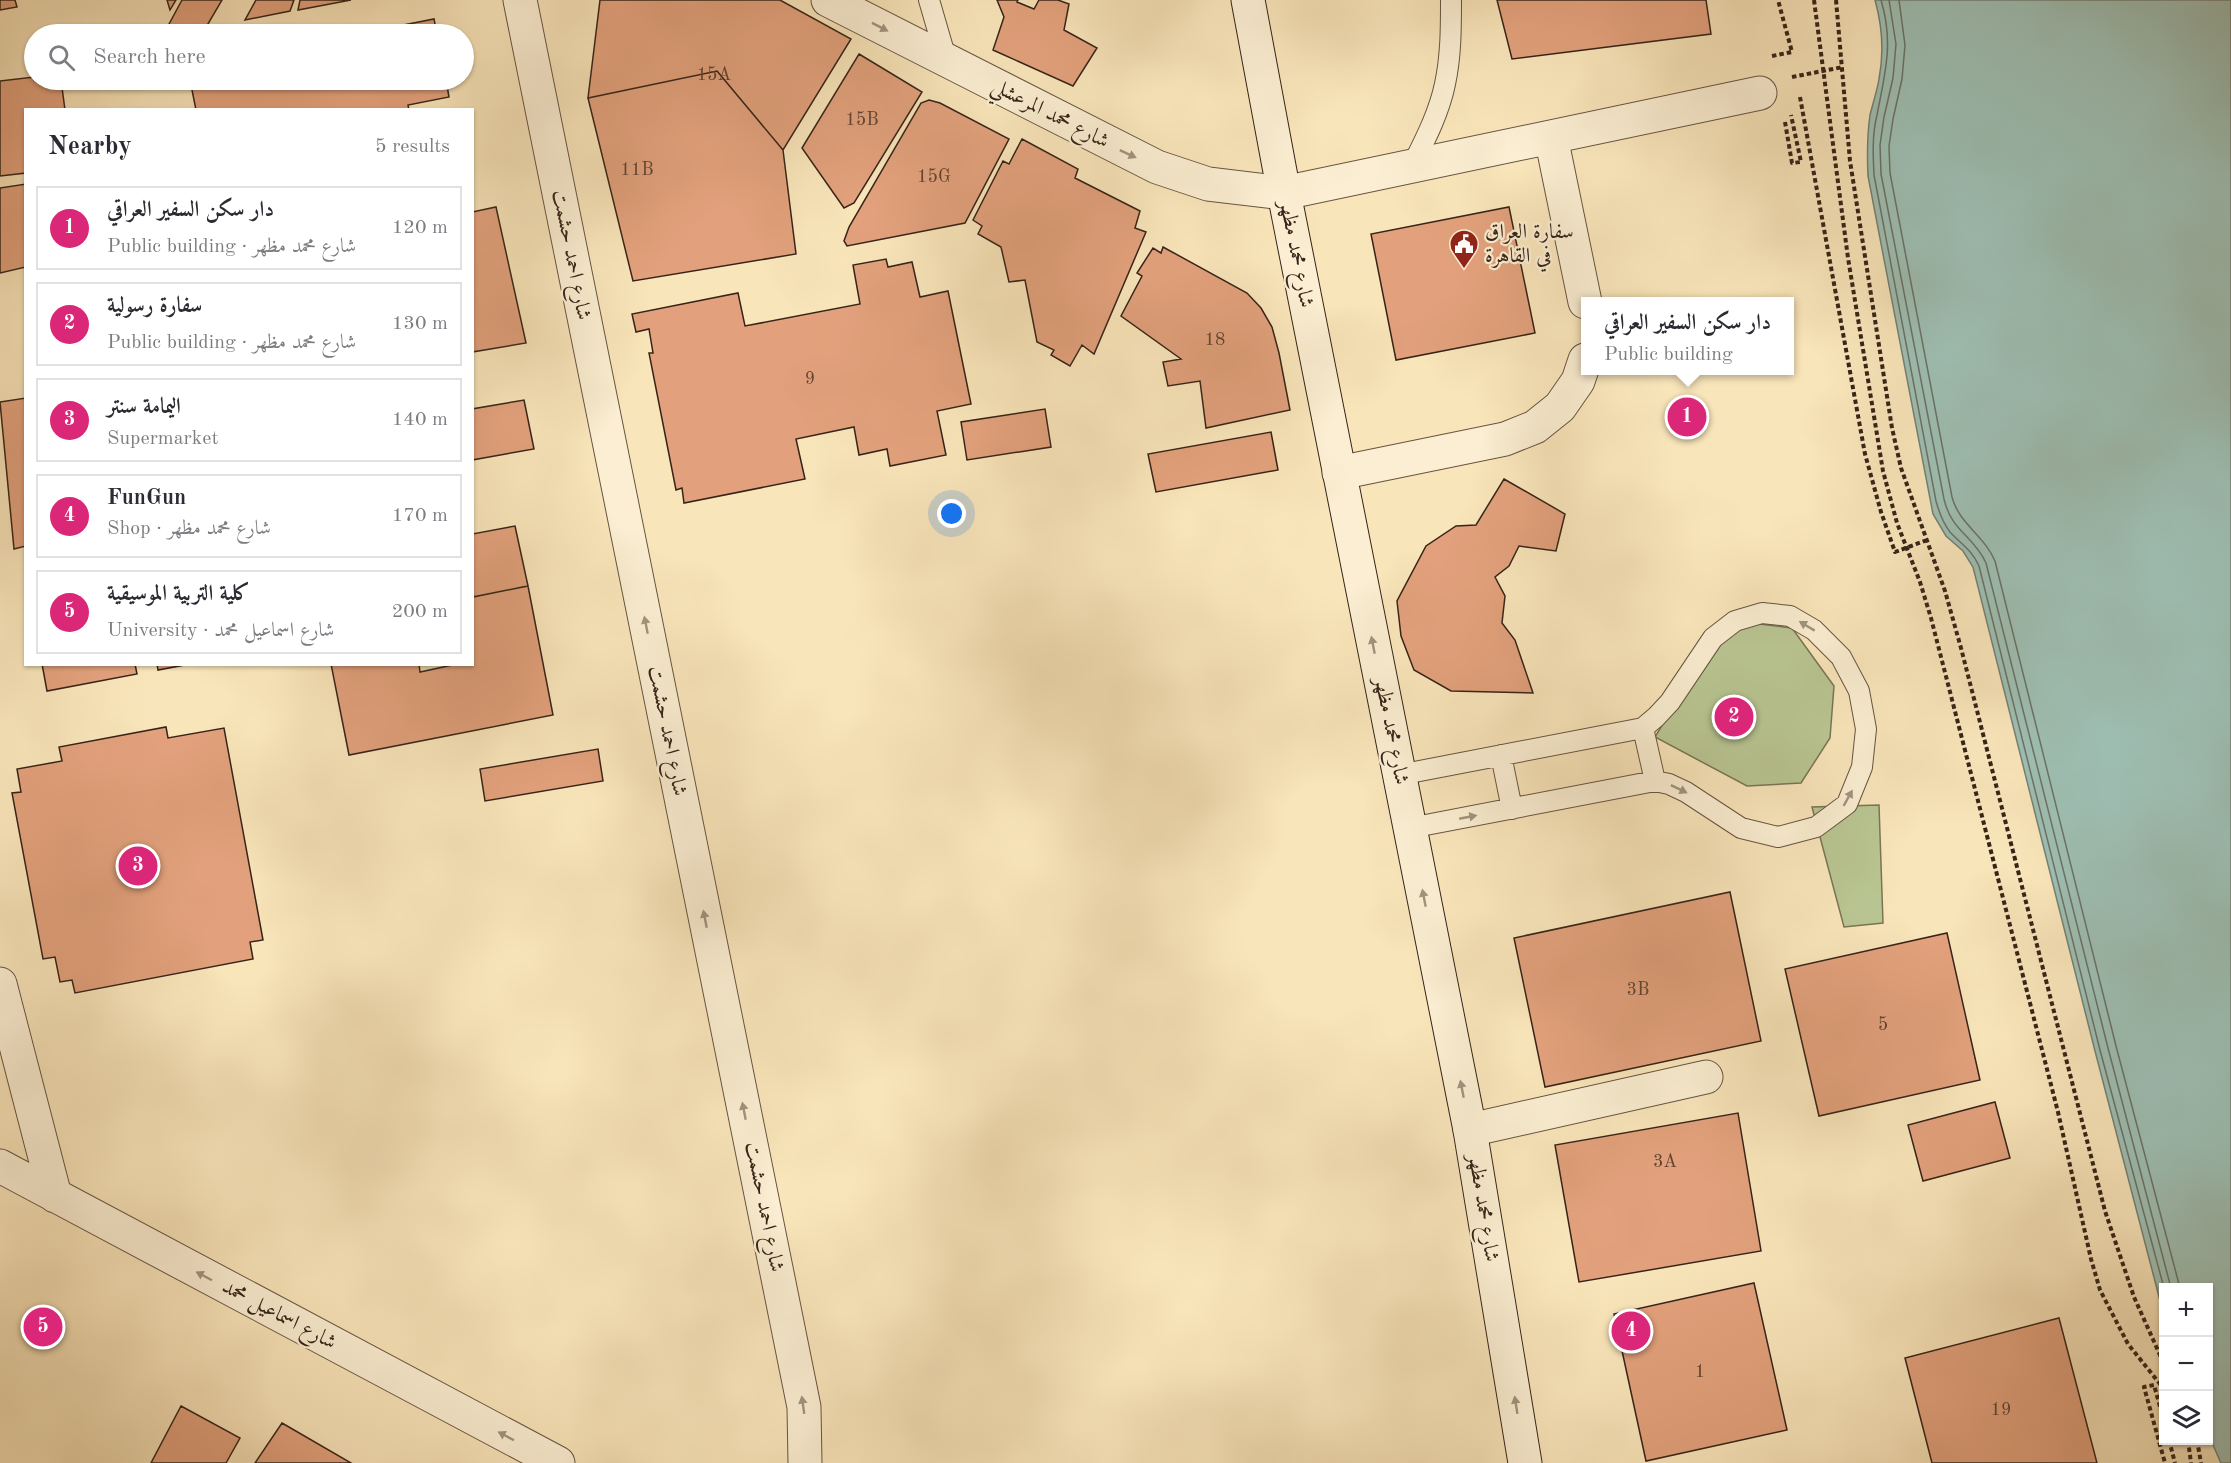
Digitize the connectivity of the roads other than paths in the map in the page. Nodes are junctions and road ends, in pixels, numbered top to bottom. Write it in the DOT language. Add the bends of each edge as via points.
graph roads {
  1 [pos="520,0"];
  2 [pos="828,0"];
  3 [pos="929,0"];
  4 [pos="1248,0"];
  5 [pos="1451,0"];
  6 [pos="947,62"];
  7 [pos="1760,93"];
  8 [pos="1551,137"];
  9 [pos="1412,166"];
  10 [pos="1284,193"];
  11 [pos="1584,297"];
  12 [pos="1581,372"];
  13 [pos="1339,473"];
  14 [pos="1643,728"];
  15 [pos="1501,756"];
  16 [pos="1399,775"];
  17 [pos="1655,781"];
  18 [pos="1512,809"];
  19 [pos="1410,828"];
  20 [pos="0,984"];
  21 [pos="0,1038"];
  22 [pos="1706,1077"];
  23 [pos="1470,1130"];
  24 [pos="0,1166"];
  25 [pos="42,1189"];
  26 [pos="554,1462"];
  27 [pos="805,1463"];
  28 [pos="1525,1463"];
  27 -- 1 [label="street, شارع احمد حشمت, one-way" via="804,1407"];
  2 -- 6 [label="street, شارع محمد المرعشلي, one-way"];
  3 -- 6 [label="lane"];
  4 -- 10 [label="street, شارع محمد مظهر"];
  5 -- 9 [label="lane" via="1445,85"];
  6 -- 10 [label="street, شارع محمد المرعشلي, one-way" via="1157,167 1208,184"];
  7 -- 8 [label="street, شارع محمد المرعشلي"];
  8 -- 9 [label="street, شارع محمد المرعشلي"];
  8 -- 11 [label="street"];
  9 -- 10 [label="street, شارع محمد المرعشلي"];
  10 -- 13 [label="street, شارع محمد مظهر"];
  12 -- 13 [label="street" via="1560,407 1535,427 1505,439"];
  16 -- 13 [label="street, شارع محمد مظهر, one-way"];
  14 -- 15 [label="lane"];
  14 -- 17 [label="lane"];
  17 -- 14 [label="lane, one-way" via="1686,792 1741,828 1778,837 1816,827 1847,804 1862,767 1866,729 1859,691 1841,657 1814,630 1790,616 1762,613 1735,621 1713,638 1670,702"];
  15 -- 16 [label="lane"];
  15 -- 18 [label="lane"];
  16 -- 19 [label="street, شارع محمد مظهر"];
  17 -- 18 [label="lane"];
  19 -- 18 [label="lane, one-way"];
  23 -- 19 [label="street, شارع محمد مظهر, one-way"];
  20 -- 25 [label="street"];
  21 -- 25 [label="street"];
  22 -- 23 [label="street"];
  28 -- 23 [label="street, شارع محمد مظهر, one-way"];
  24 -- 25 [label="street, شارع اسماعيل محمد"];
  26 -- 25 [label="street, شارع اسماعيل محمد, one-way"];
}
